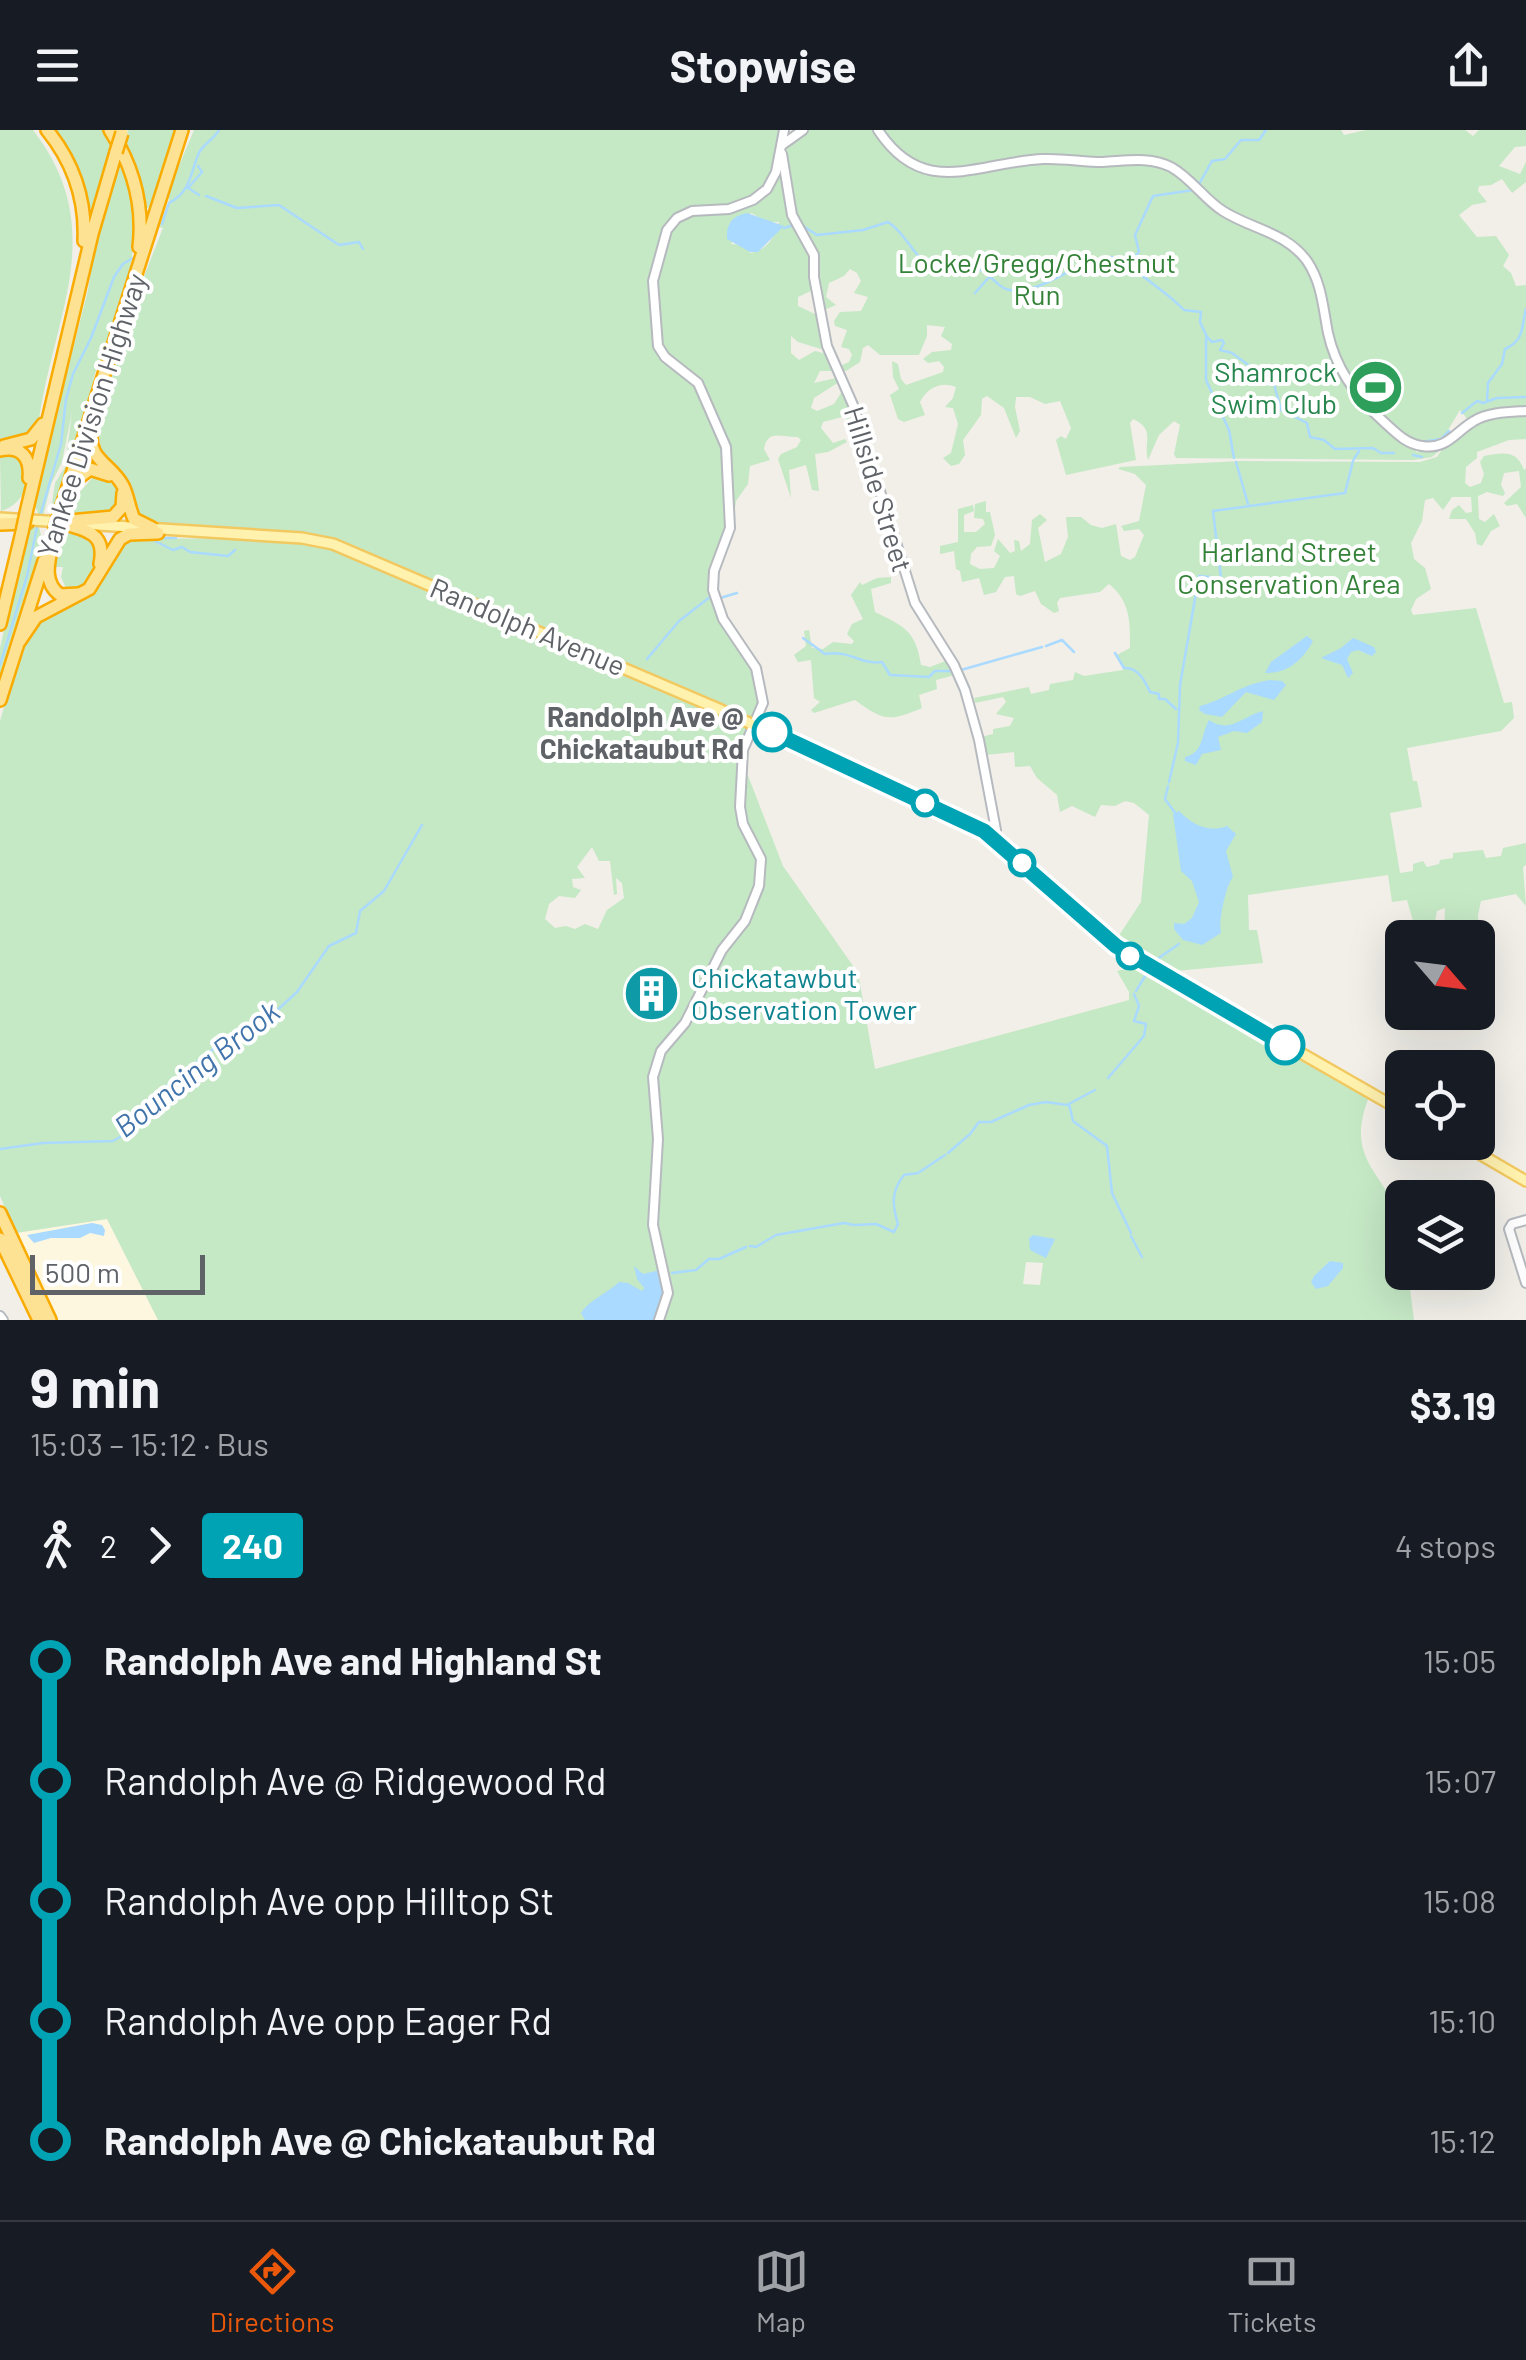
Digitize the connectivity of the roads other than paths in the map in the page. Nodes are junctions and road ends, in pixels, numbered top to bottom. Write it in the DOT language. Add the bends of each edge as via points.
graph roads {
  1 [pos="47,130"];
  2 [pos="182,130"];
  3 [pos="784,130"];
  4 [pos="802,130"];
  5 [pos="878,130"];
  6 [pos="118,131"];
  7 [pos="781,148"];
  8 [pos="77,295"];
  9 [pos="126,305"];
  10 [pos="100,386"];
  11 [pos="51,407"];
  12 [pos="1526,411"];
  13 [pos="0,448"];
  14 [pos="64,498"];
  15 [pos="2,520"];
  16 [pos="30,520"];
  17 [pos="62,523"];
  18 [pos="155,530"];
  19 [pos="18,549"];
  20 [pos="0,575"];
  21 [pos="0,624"];
  22 [pos="18,642"];
  23 [pos="0,700"];
  24 [pos="755,724"];
  25 [pos="991,836"];
  26 [pos="1385,1101"];
  27 [pos="1490,1160"];
  28 [pos="1526,1181"];
  29 [pos="0,1213"];
  30 [pos="1526,1220"];
  31 [pos="0,1238"];
  32 [pos="1526,1283"];
  33 [pos="39,1320"];
  34 [pos="50,1320"];
  35 [pos="659,1320"];
  1 -- 8 [label="highway" via="82,201"];
  2 -- 9 [label="highway, Yankee Division Highway"];
  3 -- 7 [label="main road, Hillside Street"];
  4 -- 7 [label="main road"];
  5 -- 12 [label="main road" via="902,159 931,171 1044,158 1168,166 1223,211 1301,254 1319,284 1344,377 1405,440 1439,445 1478,418"];
  6 -- 8 [label="highway, bridge"];
  6 -- 9 [label="highway" via="140,212"];
  7 -- 24 [label="main road" via="773,180 756,198 673,221 653,286 658,346 698,383 726,447 730,528 713,590 722,619 757,672 763,704"];
  7 -- 25 [label="main road, Hillside Street" via="794,221 814,254 827,346 852,402 914,604 965,690 980,740"];
  8 -- 11 [label="highway"];
  9 -- 10 [label="highway, Yankee Division Highway"];
  10 -- 14 [label="highway, Yankee Division Highway"];
  10 -- 18 [label="highway" via="92,450 121,482 133,517"];
  11 -- 13 [label="highway" via="31,439"];
  11 -- 16 [label="highway"];
  13 -- 16 [label="highway" via="27,459"];
  14 -- 17 [label="highway, Yankee Division Highway"];
  14 -- 17 [label="highway" via="80,474 95,469 116,480 124,501 110,519"];
  15 -- 16 [label="highway"];
  16 -- 17 [label="main road, Randolph Avenue"];
  16 -- 19 [label="highway"];
  17 -- 17 [label="highway" via="94,534 102,553 92,581 70,596 56,592 48,579"];
  17 -- 18 [label="main road, Randolph Avenue"];
  17 -- 22 [label="highway, Yankee Division Highway"];
  18 -- 22 [label="highway" via="121,538 89,589 36,617"];
  18 -- 24 [label="main road, Randolph Avenue" via="335,544"];
  19 -- 20 [label="highway"];
  19 -- 21 [label="highway"];
  22 -- 23 [label="highway, Yankee Division Highway"];
  24 -- 25 [label="main road, Randolph Avenue"];
  24 -- 35 [label="main road" via="742,752 740,810 760,857 760,886 686,1023 661,1051 653,1077 658,1139 652,1225 668,1293"];
  25 -- 26 [label="main road, Randolph Avenue" via="1116,946"];
  27 -- 28 [label="main road"];
  29 -- 34 [label="highway"];
  30 -- 32 [label="main road" via="1509,1227"];
  31 -- 33 [label="highway"];
}
